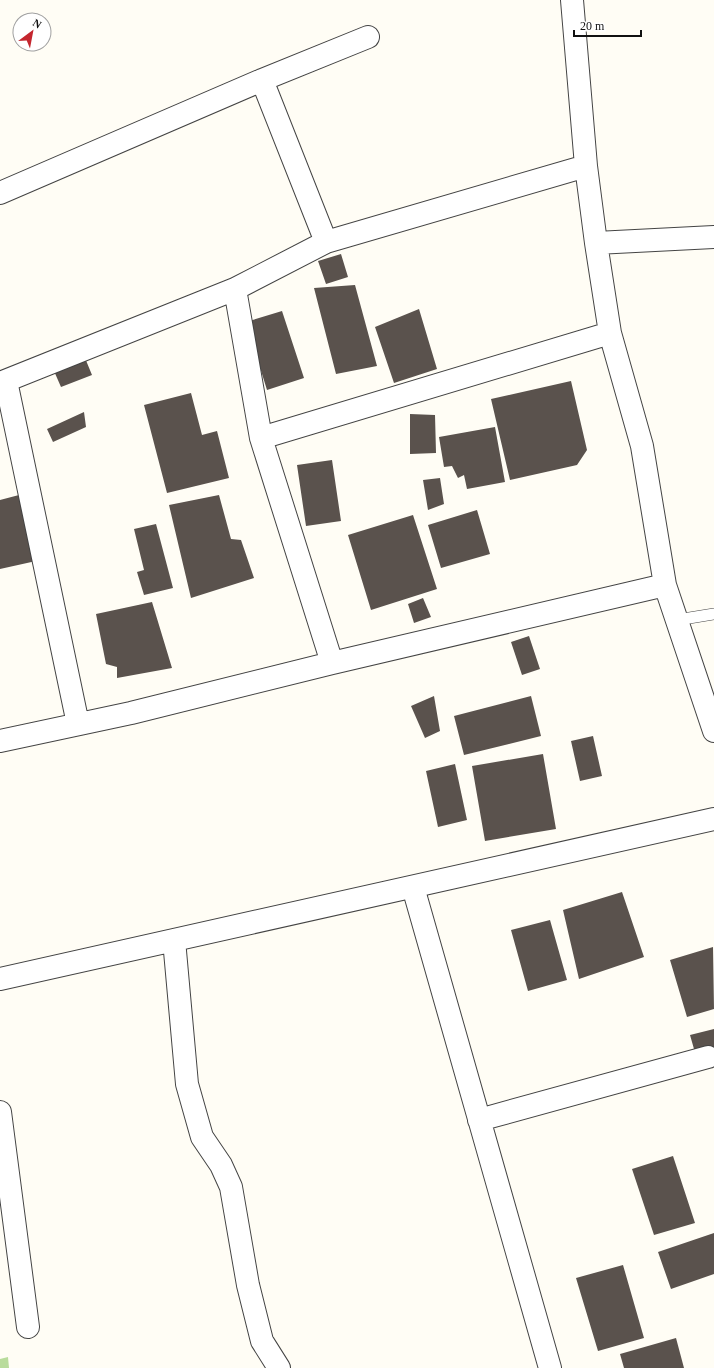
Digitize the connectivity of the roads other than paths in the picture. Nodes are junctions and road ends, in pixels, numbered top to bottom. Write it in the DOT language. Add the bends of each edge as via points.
graph roads {
  1 [pos="572,0"];
  2 [pos="368,37"];
  3 [pos="262,80"];
  4 [pos="586,166"];
  5 [pos="0,193"];
  6 [pos="714,237"];
  7 [pos="326,242"];
  8 [pos="596,243"];
  9 [pos="235,289"];
  10 [pos="610,333"];
  11 [pos="3,382"];
  12 [pos="261,438"];
  13 [pos="665,585"];
  14 [pos="714,614"];
  15 [pos="677,620"];
  16 [pos="332,663"];
  17 [pos="78,724"];
  18 [pos="714,731"];
  19 [pos="0,741"];
  20 [pos="714,819"];
  21 [pos="413,887"];
  22 [pos="174,940"];
  23 [pos="0,980"];
  24 [pos="708,1057"];
  25 [pos="0,1112"];
  26 [pos="479,1120"];
  27 [pos="28,1327"];
  28 [pos="279,1368"];
  29 [pos="550,1368"];
  1 -- 4 [label="street"];
  2 -- 3 [label="street"];
  3 -- 5 [label="street"];
  3 -- 7 [label="street"];
  4 -- 7 [label="street"];
  4 -- 8 [label="street"];
  6 -- 8 [label="street"];
  7 -- 9 [label="street"];
  8 -- 10 [label="street"];
  9 -- 11 [label="street"];
  9 -- 12 [label="street"];
  10 -- 12 [label="street"];
  10 -- 13 [label="street" via="642,446"];
  11 -- 17 [label="street"];
  12 -- 16 [label="street"];
  13 -- 15 [label="street"];
  13 -- 16 [label="street"];
  14 -- 15 [label="lane"];
  15 -- 18 [label="street"];
  16 -- 17 [label="street"];
  17 -- 19 [label="street"];
  20 -- 21 [label="street"];
  21 -- 22 [label="street"];
  21 -- 26 [label="street"];
  22 -- 23 [label="street"];
  22 -- 28 [label="street" via="187,1084 202,1137 221,1165 231,1187 258,1327 262,1341"];
  24 -- 26 [label="street"];
  25 -- 27 [label="street"];
  26 -- 29 [label="street"];
}
